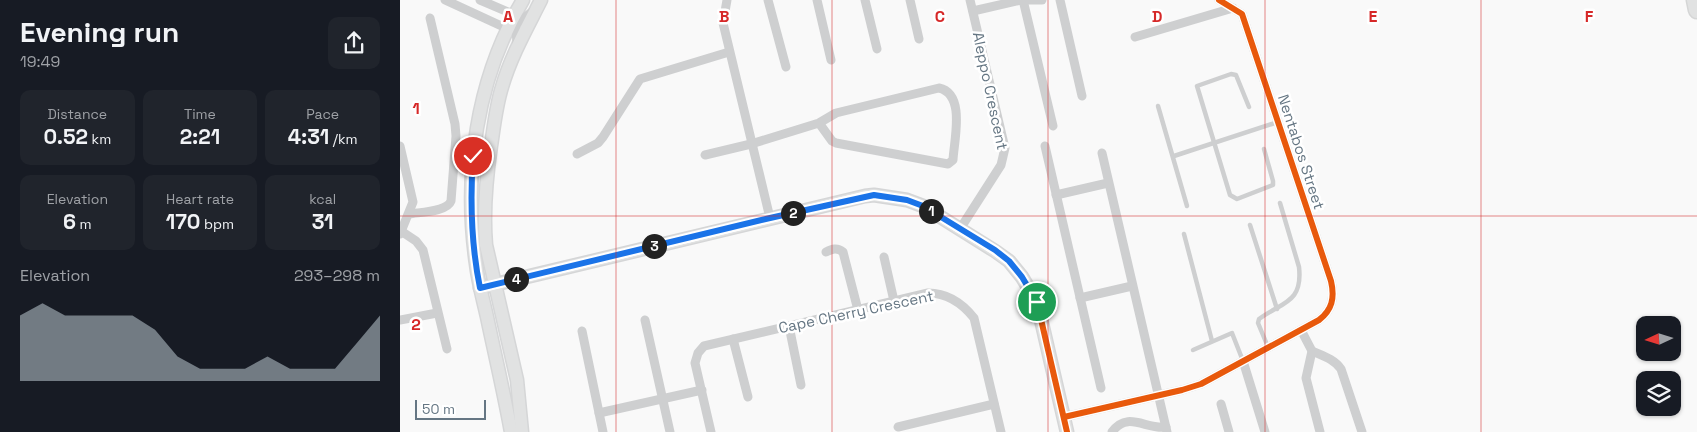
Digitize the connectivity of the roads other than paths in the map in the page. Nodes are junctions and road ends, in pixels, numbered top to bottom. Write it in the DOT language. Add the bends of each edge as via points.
graph roads {
  1 [pos="445,0"];
  2 [pos="466,0"];
  3 [pos="523,0"];
  4 [pos="727,0"];
  5 [pos="768,0"];
  6 [pos="817,0"];
  7 [pos="865,0"];
  8 [pos="910,0"];
  9 [pos="970,0"];
  10 [pos="1022,0"];
  11 [pos="1027,0"];
  12 [pos="1042,0"];
  13 [pos="1060,0"];
  14 [pos="1219,0"];
  15 [pos="1695,0"];
  16 [pos="486,1"];
  17 [pos="539,4"];
  18 [pos="458,6"];
  19 [pos="1233,8"];
  20 [pos="1697,10"];
  21 [pos="973,11"];
  22 [pos="430,18"];
  23 [pos="513,23"];
  24 [pos="1135,37"];
  25 [pos="919,39"];
  26 [pos="517,47"];
  27 [pos="877,49"];
  28 [pos="729,52"];
  29 [pos="831,60"];
  30 [pos="786,67"];
  31 [pos="1082,96"];
  32 [pos="1158,106"];
  33 [pos="1249,108"];
  34 [pos="1278,122"];
  35 [pos="819,123"];
  36 [pos="1053,126"];
  37 [pos="1214,143"];
  38 [pos="751,144"];
  39 [pos="400,146"];
  40 [pos="1045,146"];
  41 [pos="1264,149"];
  42 [pos="1102,153"];
  43 [pos="577,154"];
  44 [pos="705,155"];
  45 [pos="1174,156"];
  46 [pos="1108,183"];
  47 [pos="1056,195"];
  48 [pos="1280,203"];
  49 [pos="1188,206"];
  50 [pos="409,214"];
  51 [pos="770,218"];
  52 [pos="1250,225"];
  53 [pos="960,229"];
  54 [pos="401,232"];
  55 [pos="1184,234"];
  56 [pos="826,252"];
  57 [pos="884,257"];
  58 [pos="495,284"];
  59 [pos="1132,286"];
  60 [pos="480,288"];
  61 [pos="1080,298"];
  62 [pos="894,302"];
  63 [pos="1277,309"];
  64 [pos="858,310"];
  65 [pos="437,313"];
  66 [pos="400,320"];
  67 [pos="645,320"];
  68 [pos="791,326"];
  69 [pos="1301,330"];
  70 [pos="582,331"];
  71 [pos="733,339"];
  72 [pos="1212,341"];
  73 [pos="1268,347"];
  74 [pos="447,349"];
  75 [pos="1193,350"];
  76 [pos="1312,351"];
  77 [pos="1243,360"];
  78 [pos="803,367"];
  79 [pos="801,385"];
  80 [pos="1101,388"];
  81 [pos="702,390"];
  82 [pos="1158,396"];
  83 [pos="748,397"];
  84 [pos="663,399"];
  85 [pos="994,404"];
  86 [pos="1221,404"];
  87 [pos="599,413"];
  88 [pos="1064,417"];
  89 [pos="898,427"];
  90 [pos="1167,429"];
  91 [pos="511,432"];
  92 [pos="522,432"];
  93 [pos="602,432"];
  94 [pos="670,432"];
  95 [pos="711,432"];
  96 [pos="1001,432"];
  97 [pos="1067,432"];
  98 [pos="1112,432"];
  99 [pos="1229,432"];
  100 [pos="1264,432"];
  101 [pos="1320,432"];
  102 [pos="1362,432"];
  1 -- 18 [label="street"];
  2 -- 18 [label="street"];
  3 -- 23 [label="main road"];
  4 -- 28 [label="street" via="723,23"];
  5 -- 30 [label="street"];
  6 -- 29 [label="street"];
  7 -- 27 [label="street"];
  8 -- 25 [label="street"];
  9 -- 21 [label="street, Aleppo Crescent"];
  10 -- 21 [label="street"];
  10 -- 36 [label="street"];
  11 -- 12 [label="street"];
  13 -- 31 [label="street"];
  14 -- 19 [label="street"];
  15 -- 20 [label="highway"];
  16 -- 23 [label="street"];
  17 -- 23 [label="street"];
  17 -- 26 [label="main road"];
  18 -- 23 [label="street"];
  19 -- 24 [label="street"];
  19 -- 34 [label="street, Nentabos Street" via="1242,14"];
  21 -- 53 [label="street, Aleppo Crescent" via="1005,148 1001,165"];
  22 -- 50 [label="street" via="455,124 451,201 445,208"];
  23 -- 26 [label="street"];
  23 -- 60 [label="main road" via="498,50 483,95 473,156 471,215"];
  26 -- 58 [label="main road" via="495,112 485,192 485,238"];
  28 -- 38 [label="street"];
  28 -- 43 [label="street" via="640,78 603,137"];
  32 -- 45 [label="lane"];
  33 -- 37 [label="lane" via="1236,75 1198,85"];
  34 -- 37 [label="lane"];
  34 -- 69 [label="street, Nentabos Street" via="1334,299 1326,315"];
  35 -- 35 [label="street" via="836,113 944,89 956,103 953,160 948,164 836,143"];
  35 -- 38 [label="street"];
  37 -- 41 [label="lane" via="1230,195 1237,199 1273,185"];
  37 -- 45 [label="lane"];
  38 -- 44 [label="street"];
  38 -- 51 [label="street"];
  39 -- 50 [label="street" via="413,197"];
  40 -- 47 [label="street"];
  42 -- 46 [label="street"];
  45 -- 49 [label="lane"];
  46 -- 47 [label="street"];
  46 -- 59 [label="street"];
  47 -- 61 [label="street"];
  48 -- 63 [label="lane" via="1300,276 1294,295"];
  50 -- 54 [label="street"];
  51 -- 53 [label="main road" via="874,195 923,206"];
  51 -- 58 [label="main road"];
  52 -- 63 [label="lane"];
  53 -- 88 [label="main road" via="1009,261 1033,293"];
  54 -- 65 [label="street" via="416,241 423,250"];
  55 -- 72 [label="lane"];
  56 -- 64 [label="street" via="834,248 843,252"];
  57 -- 62 [label="street"];
  58 -- 60 [label="main road"];
  58 -- 92 [label="main road" via="517,380"];
  59 -- 61 [label="street"];
  59 -- 82 [label="street"];
  60 -- 91 [label="main road"];
  61 -- 80 [label="street"];
  62 -- 64 [label="street, Cape Cherry Crescent"];
  62 -- 85 [label="street, Cape Cherry Crescent" via="940,293 967,310 977,326"];
  63 -- 73 [label="lane" via="1258,321"];
  64 -- 68 [label="street, Cape Cherry Crescent"];
  65 -- 66 [label="street"];
  65 -- 74 [label="street"];
  67 -- 84 [label="street"];
  68 -- 71 [label="street, Cape Cherry Crescent"];
  68 -- 78 [label="street"];
  68 -- 79 [label="street"];
  69 -- 73 [label="street"];
  69 -- 76 [label="street"];
  70 -- 87 [label="street"];
  71 -- 81 [label="street, Cape Cherry Crescent" via="704,346 698,353 695,364"];
  71 -- 83 [label="street"];
  72 -- 75 [label="lane"];
  72 -- 77 [label="lane" via="1233,333"];
  73 -- 77 [label="street"];
  76 -- 101 [label="street" via="1306,378"];
  76 -- 102 [label="street" via="1330,358 1341,369"];
  77 -- 82 [label="street" via="1201,384"];
  77 -- 100 [label="street"];
  81 -- 84 [label="street"];
  81 -- 95 [label="street, Cape Cherry Crescent"];
  82 -- 88 [label="street"];
  82 -- 90 [label="street"];
  84 -- 87 [label="street"];
  84 -- 94 [label="street"];
  85 -- 89 [label="street"];
  85 -- 96 [label="street, Cape Cherry Crescent"];
  86 -- 99 [label="street"];
  87 -- 93 [label="street"];
  88 -- 97 [label="main road"];
  90 -- 98 [label="street" via="1138,421 1115,428"];
}
